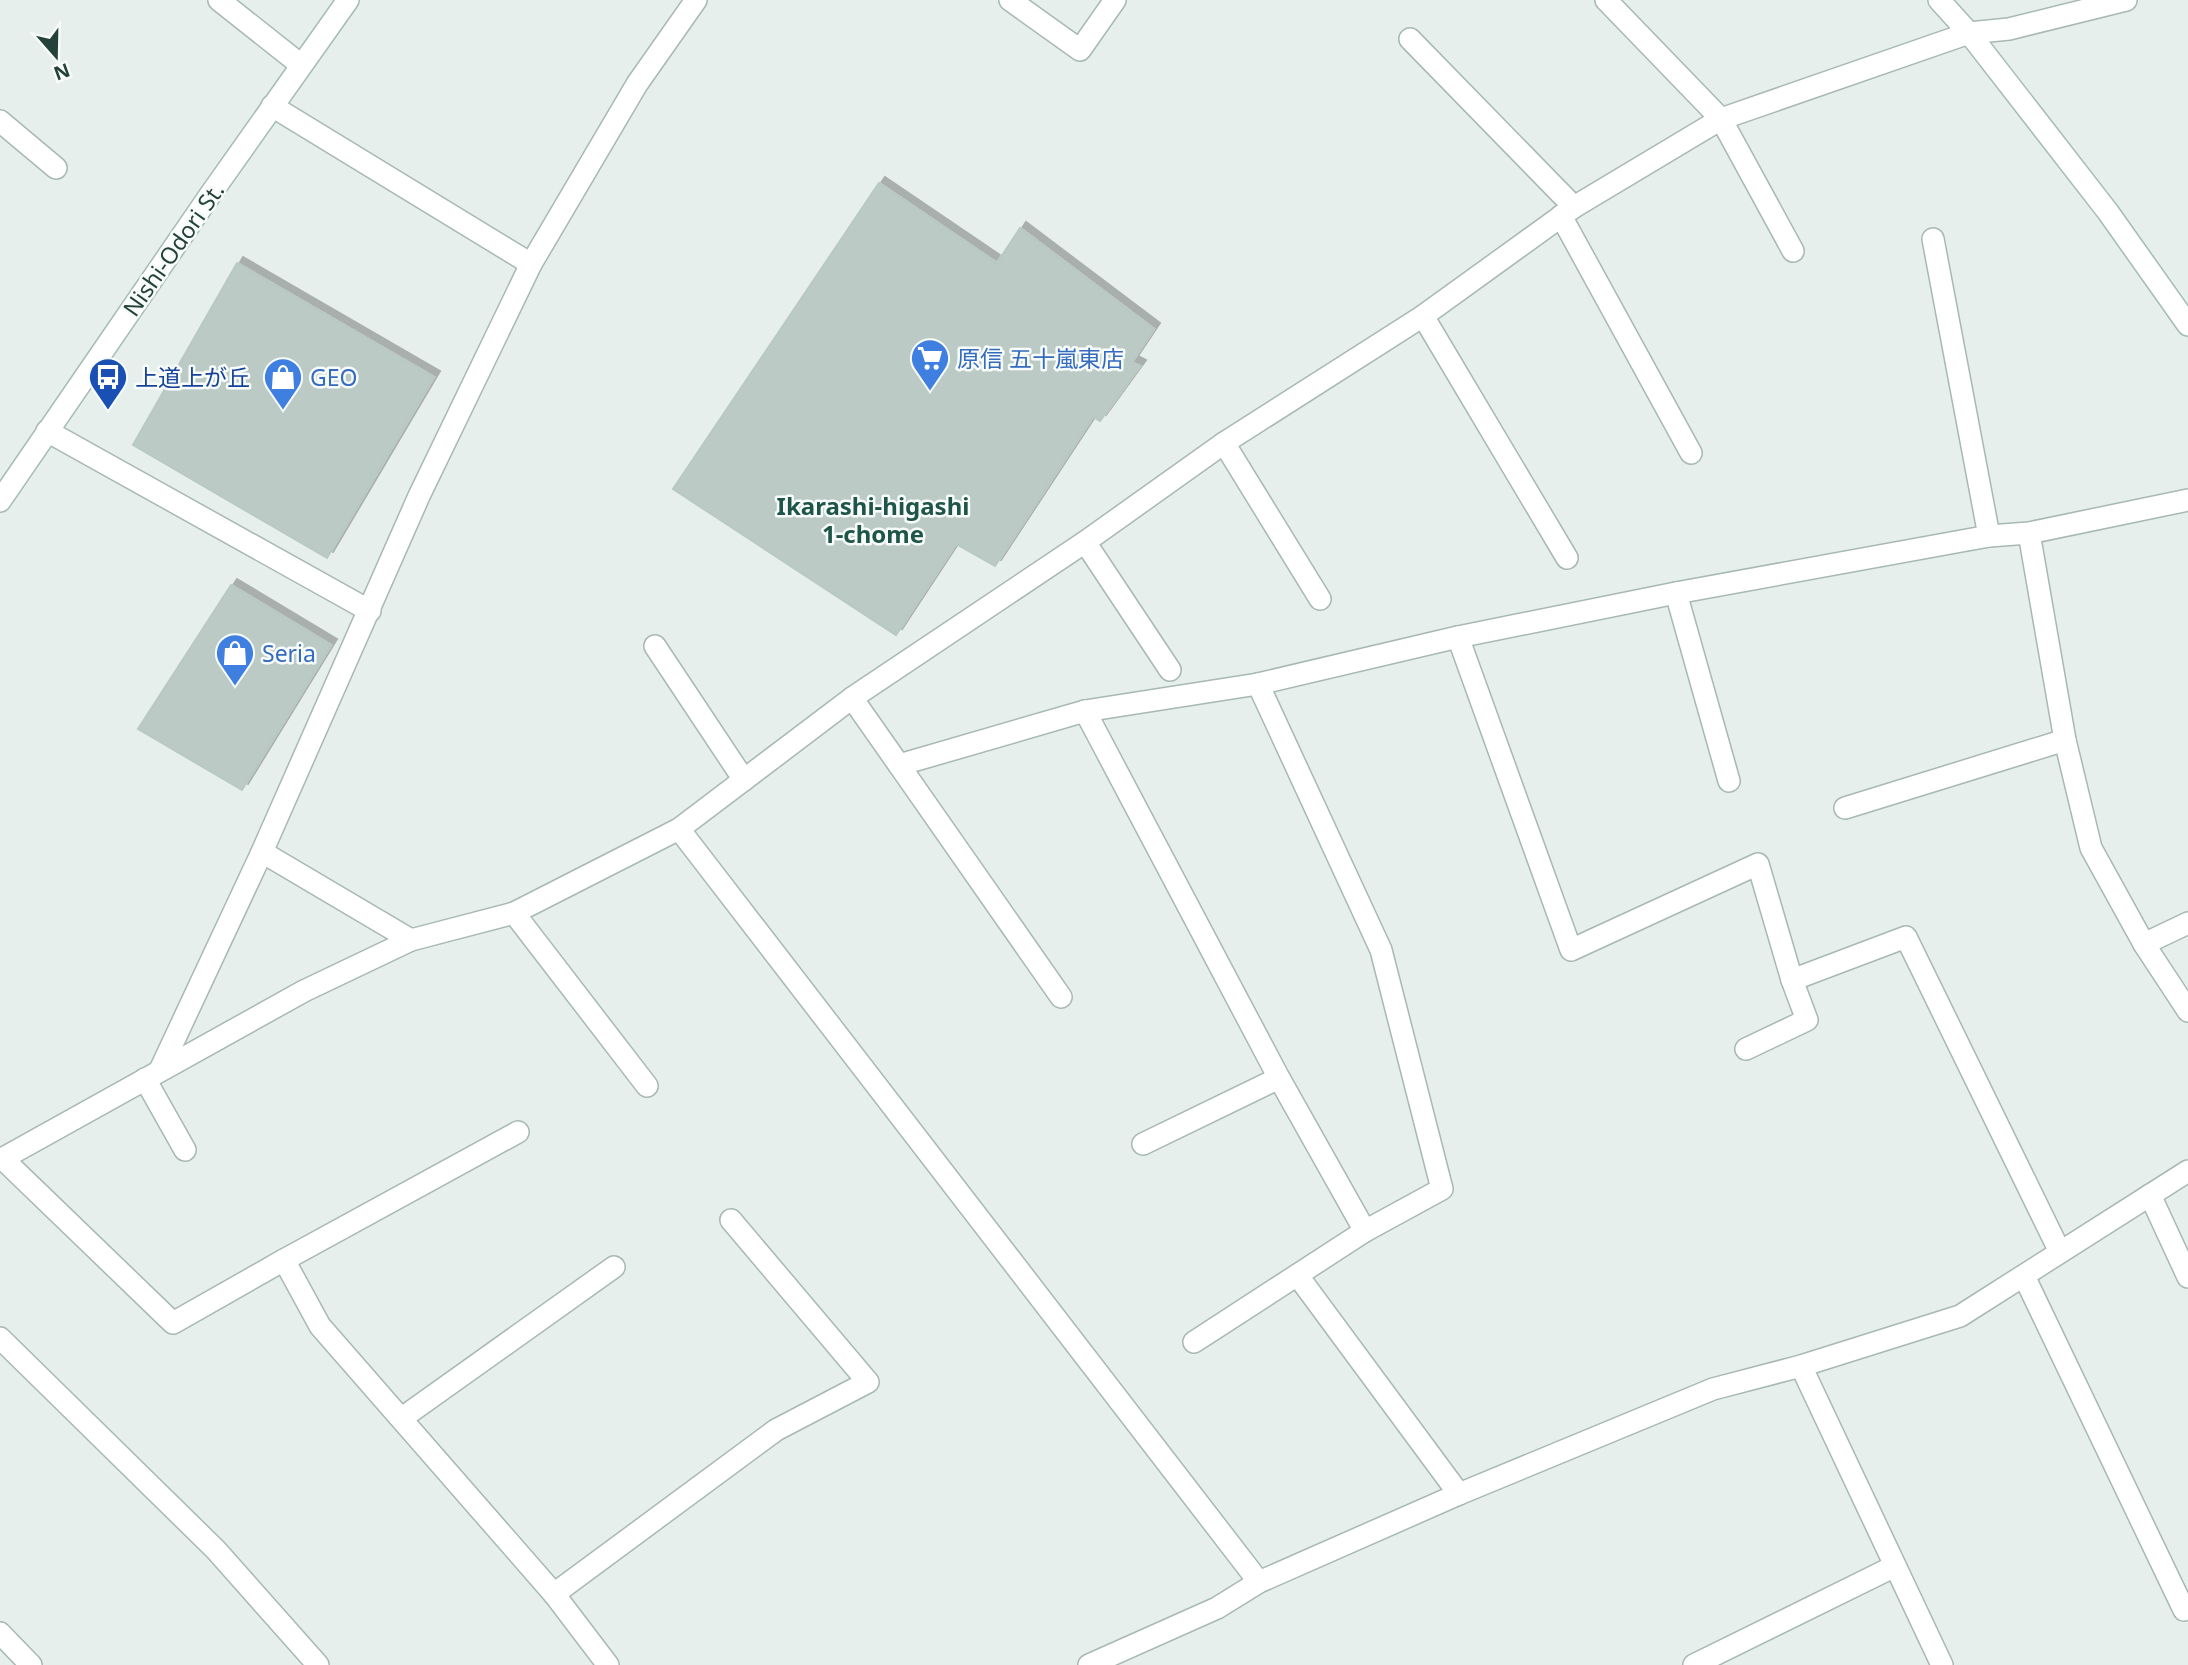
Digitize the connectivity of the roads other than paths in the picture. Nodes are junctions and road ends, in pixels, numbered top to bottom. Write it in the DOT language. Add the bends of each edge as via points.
graph roads {
  1 [pos="219,0"];
  2 [pos="348,0"];
  3 [pos="696,0"];
  4 [pos="1010,0"];
  5 [pos="1115,0"];
  6 [pos="1606,0"];
  7 [pos="1939,0"];
  8 [pos="2126,0"];
  9 [pos="1969,33"];
  10 [pos="1410,39"];
  11 [pos="301,65"];
  12 [pos="272,106"];
  13 [pos="1721,119"];
  14 [pos="0,121"];
  15 [pos="56,168"];
  16 [pos="1568,211"];
  17 [pos="1933,239"];
  18 [pos="1793,251"];
  19 [pos="531,264"];
  20 [pos="1423,316"];
  21 [pos="2188,326"];
  22 [pos="47,431"];
  23 [pos="1224,443"];
  24 [pos="1691,453"];
  25 [pos="2188,500"];
  26 [pos="0,501"];
  27 [pos="2029,533"];
  28 [pos="1989,536"];
  29 [pos="1085,542"];
  30 [pos="1567,558"];
  31 [pos="1676,593"];
  32 [pos="1320,599"];
  33 [pos="370,611"];
  34 [pos="1458,637"];
  35 [pos="655,646"];
  36 [pos="1170,670"];
  37 [pos="1258,684"];
  38 [pos="852,698"];
  39 [pos="1085,711"];
  40 [pos="2065,740"];
  41 [pos="899,765"];
  42 [pos="744,780"];
  43 [pos="1729,781"];
  44 [pos="1844,808"];
  45 [pos="679,829"];
  46 [pos="262,852"];
  47 [pos="514,913"];
  48 [pos="2188,923"];
  49 [pos="411,940"];
  50 [pos="2144,944"];
  51 [pos="1792,980"];
  52 [pos="1061,997"];
  53 [pos="2188,1012"];
  54 [pos="1746,1049"];
  55 [pos="152,1075"];
  56 [pos="1279,1078"];
  57 [pos="647,1086"];
  58 [pos="518,1132"];
  59 [pos="1143,1144"];
  60 [pos="185,1150"];
  61 [pos="2,1160"];
  62 [pos="2188,1171"];
  63 [pos="2150,1195"];
  64 [pos="731,1220"];
  65 [pos="1365,1231"];
  66 [pos="2060,1252"];
  67 [pos="284,1260"];
  68 [pos="614,1267"];
  69 [pos="1298,1276"];
  70 [pos="2024,1276"];
  71 [pos="2188,1277"];
  72 [pos="0,1338"];
  73 [pos="1194,1342"];
  74 [pos="1801,1366"];
  75 [pos="402,1418"];
  76 [pos="1459,1494"];
  77 [pos="1895,1566"];
  78 [pos="1259,1582"];
  79 [pos="554,1594"];
  80 [pos="2184,1610"];
  81 [pos="0,1633"];
  82 [pos="32,1665"];
  83 [pos="318,1665"];
  84 [pos="608,1665"];
  85 [pos="1089,1665"];
  86 [pos="1694,1665"];
  87 [pos="1942,1665"];
  1 -- 11 [label="street"];
  2 -- 11 [label="street, Nishi-Odori St."];
  3 -- 19 [label="street" via="637,85"];
  4 -- 5 [label="street" via="1080,50"];
  6 -- 13 [label="street"];
  7 -- 9 [label="street"];
  8 -- 9 [label="street" via="2009,29"];
  9 -- 13 [label="street"];
  9 -- 21 [label="street" via="2108,212"];
  10 -- 16 [label="street"];
  11 -- 12 [label="street, Nishi-Odori St."];
  12 -- 19 [label="street"];
  12 -- 22 [label="street, Nishi-Odori St."];
  13 -- 16 [label="street"];
  13 -- 18 [label="street"];
  14 -- 15 [label="street"];
  16 -- 20 [label="street"];
  16 -- 24 [label="street"];
  17 -- 28 [label="street"];
  19 -- 33 [label="street" via="424,484"];
  20 -- 23 [label="street"];
  20 -- 30 [label="street"];
  22 -- 26 [label="street, Nishi-Odori St."];
  22 -- 33 [label="street"];
  23 -- 29 [label="street"];
  23 -- 32 [label="street"];
  25 -- 27 [label="street"];
  27 -- 28 [label="street"];
  27 -- 40 [label="street"];
  28 -- 31 [label="street"];
  29 -- 36 [label="street"];
  29 -- 38 [label="street"];
  31 -- 34 [label="street"];
  31 -- 43 [label="street"];
  33 -- 46 [label="street"];
  34 -- 37 [label="street"];
  34 -- 51 [label="street" via="1572,950 1758,864"];
  35 -- 42 [label="street"];
  37 -- 39 [label="street"];
  37 -- 65 [label="street" via="1381,950 1443,1188"];
  38 -- 41 [label="street"];
  38 -- 42 [label="street"];
  39 -- 41 [label="street"];
  39 -- 56 [label="street"];
  40 -- 44 [label="street"];
  40 -- 50 [label="street" via="2091,848"];
  41 -- 52 [label="street"];
  42 -- 45 [label="street"];
  45 -- 47 [label="street"];
  45 -- 78 [label="street"];
  46 -- 49 [label="street"];
  46 -- 55 [label="street"];
  47 -- 49 [label="street"];
  47 -- 57 [label="street"];
  48 -- 50 [label="street"];
  49 -- 55 [label="street" via="304,991"];
  50 -- 53 [label="street"];
  51 -- 54 [label="street" via="1807,1020"];
  51 -- 66 [label="street" via="1906,937"];
  55 -- 60 [label="street"];
  55 -- 61 [label="street"];
  56 -- 59 [label="street"];
  56 -- 65 [label="street"];
  58 -- 67 [label="street"];
  61 -- 67 [label="street" via="173,1323"];
  62 -- 63 [label="street"];
  63 -- 66 [label="street"];
  63 -- 71 [label="street"];
  64 -- 79 [label="street" via="868,1382 776,1430"];
  65 -- 69 [label="street"];
  66 -- 70 [label="street"];
  67 -- 75 [label="street" via="320,1326"];
  68 -- 75 [label="street"];
  69 -- 73 [label="street"];
  69 -- 76 [label="street"];
  70 -- 74 [label="street" via="1960,1316"];
  70 -- 80 [label="street"];
  72 -- 83 [label="street" via="216,1550"];
  74 -- 76 [label="street" via="1713,1389"];
  74 -- 77 [label="street"];
  75 -- 79 [label="street"];
  76 -- 78 [label="street"];
  77 -- 86 [label="street"];
  77 -- 87 [label="street"];
  78 -- 85 [label="street" via="1217,1608"];
  79 -- 84 [label="street"];
  81 -- 82 [label="street"];
}
